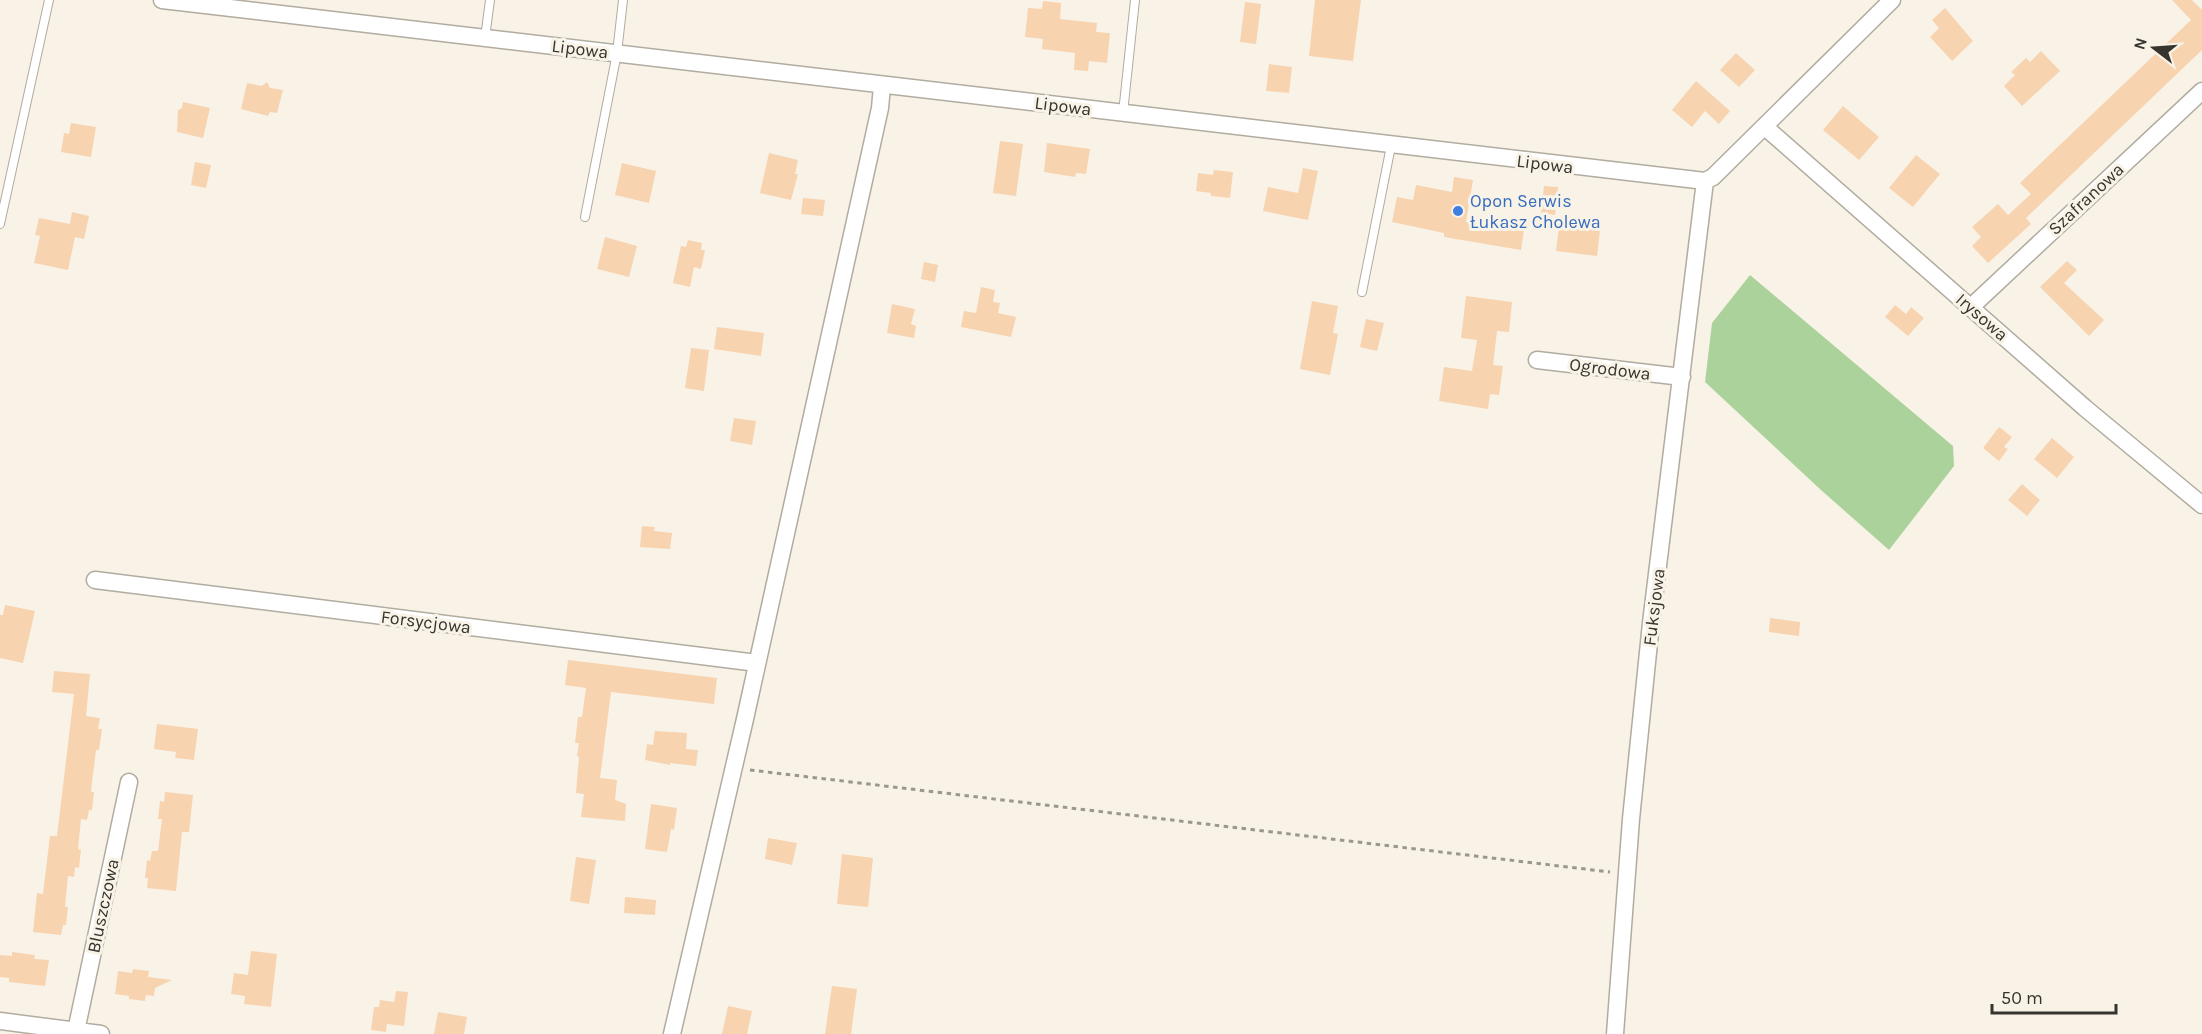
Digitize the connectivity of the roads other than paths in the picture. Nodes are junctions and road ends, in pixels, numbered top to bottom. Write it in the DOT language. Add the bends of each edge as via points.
graph roads {
  1 [pos="49,0"];
  2 [pos="162,0"];
  3 [pos="490,0"];
  4 [pos="623,0"];
  5 [pos="1135,0"];
  6 [pos="1892,0"];
  7 [pos="485,38"];
  8 [pos="617,54"];
  9 [pos="882,86"];
  10 [pos="2202,91"];
  11 [pos="1123,113"];
  12 [pos="1765,127"];
  13 [pos="1391,146"];
  14 [pos="1705,181"];
  15 [pos="585,217"];
  16 [pos="0,224"];
  17 [pos="1362,292"];
  18 [pos="1971,307"];
  19 [pos="1537,360"];
  20 [pos="1682,377"];
  21 [pos="2202,505"];
  22 [pos="95,580"];
  23 [pos="758,663"];
  24 [pos="129,782"];
  25 [pos="0,1021"];
  26 [pos="76,1031"];
  27 [pos="101,1034"];
  28 [pos="672,1034"];
  29 [pos="1615,1034"];
  1 -- 16 [label="lane"];
  2 -- 7 [label="street, Lipowa"];
  3 -- 7 [label="lane"];
  4 -- 8 [label="lane"];
  5 -- 11 [label="lane"];
  6 -- 12 [label="street"];
  7 -- 8 [label="street, Lipowa"];
  8 -- 9 [label="street, Lipowa"];
  8 -- 15 [label="lane"];
  9 -- 11 [label="street, Lipowa"];
  9 -- 23 [label="street"];
  10 -- 18 [label="street, Szafranowa"];
  11 -- 13 [label="street, Lipowa"];
  12 -- 14 [label="street"];
  12 -- 18 [label="street, Irysowa"];
  13 -- 14 [label="street, Lipowa"];
  13 -- 17 [label="lane"];
  14 -- 20 [label="street, Fuksjowa"];
  18 -- 21 [label="street, Irysowa"];
  19 -- 20 [label="street, Ogrodowa"];
  20 -- 29 [label="street, Fuksjowa" via="1651,623"];
  22 -- 23 [label="street, Forsycjowa"];
  23 -- 28 [label="street"];
  24 -- 26 [label="street, Bluszczowa"];
  25 -- 26 [label="street"];
  26 -- 27 [label="street"];
}
